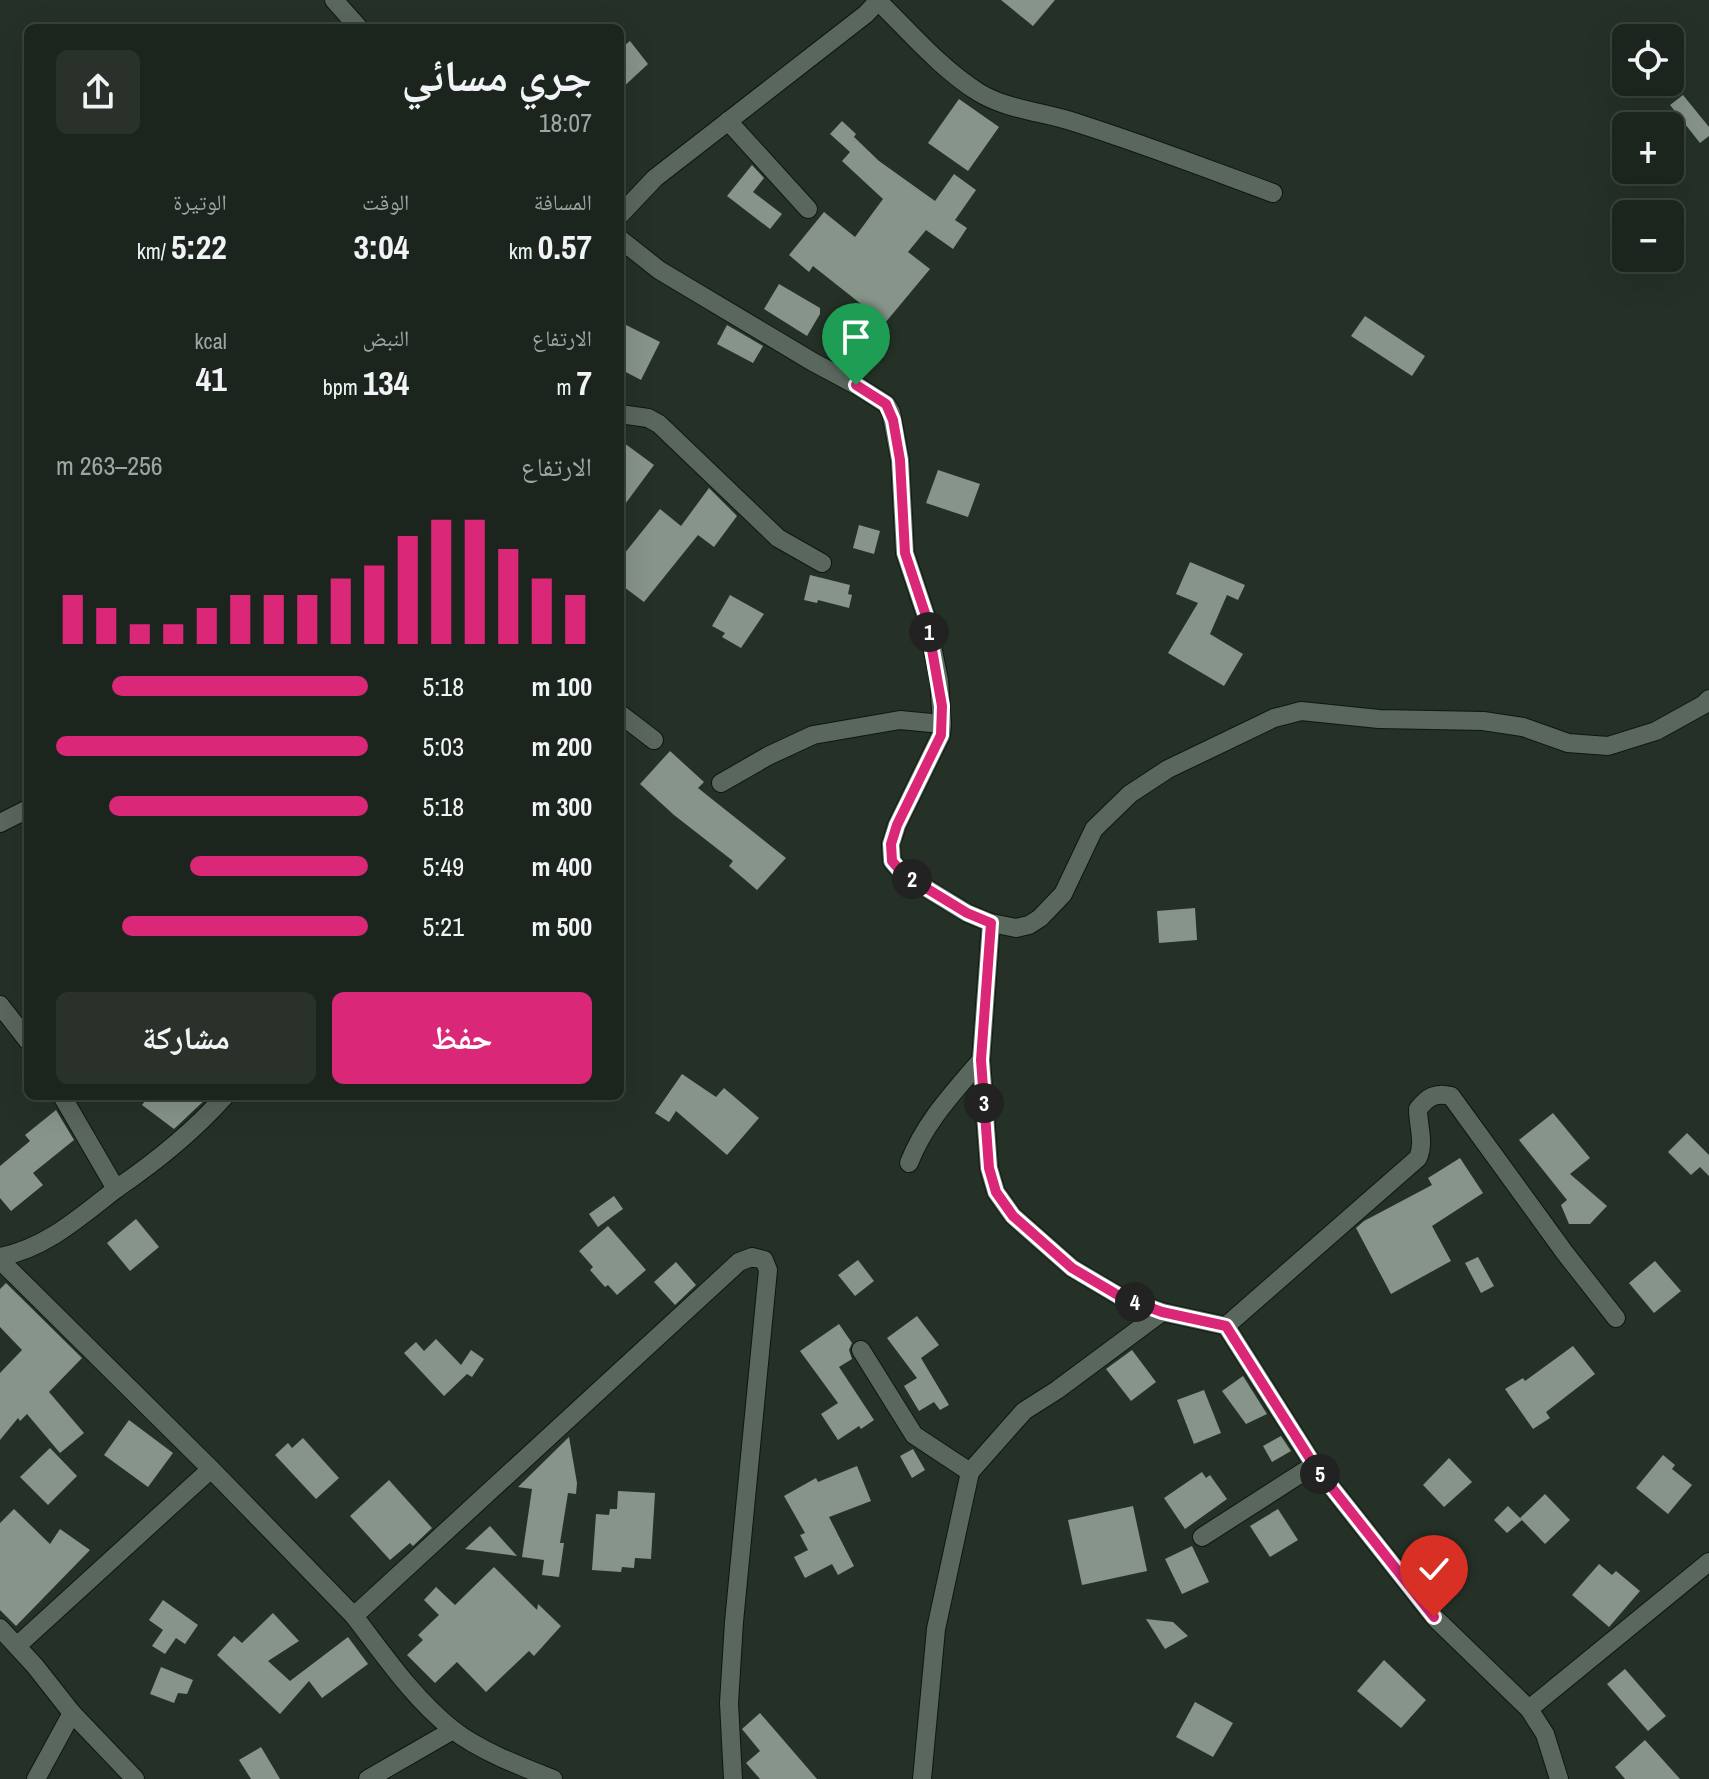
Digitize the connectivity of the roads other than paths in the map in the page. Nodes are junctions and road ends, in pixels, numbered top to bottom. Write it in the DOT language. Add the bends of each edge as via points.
graph roads {
  1 [pos="334,0"];
  2 [pos="878,1"];
  3 [pos="355,24"];
  4 [pos="728,121"];
  5 [pos="1273,193"];
  6 [pos="808,209"];
  7 [pos="624,211"];
  8 [pos="624,242"];
  9 [pos="624,415"];
  10 [pos="822,563"];
  11 [pos="1709,699"];
  12 [pos="624,717"];
  13 [pos="942,724"];
  14 [pos="654,740"];
  15 [pos="721,783"];
  16 [pos="24,811"];
  17 [pos="0,823"];
  18 [pos="991,923"];
  19 [pos="0,1005"];
  20 [pos="24,1036"];
  21 [pos="981,1060"];
  22 [pos="64,1100"];
  23 [pos="221,1100"];
  24 [pos="909,1163"];
  25 [pos="116,1189"];
  26 [pos="0,1259"];
  27 [pos="1162,1312"];
  28 [pos="1616,1318"];
  29 [pos="1226,1326"];
  30 [pos="861,1350"];
  31 [pos="1314,1465"];
  32 [pos="211,1469"];
  33 [pos="970,1472"];
  34 [pos="1202,1537"];
  35 [pos="1709,1562"];
  36 [pos="354,1616"];
  37 [pos="0,1628"];
  38 [pos="18,1645"];
  39 [pos="1529,1709"];
  40 [pos="72,1713"];
  41 [pos="453,1730"];
  42 [pos="373,1778"];
  43 [pos="36,1779"];
  44 [pos="135,1779"];
  45 [pos="553,1779"];
  46 [pos="733,1779"];
  47 [pos="922,1779"];
  48 [pos="1559,1779"];
  1 -- 3 [label="street"];
  2 -- 4 [label="street"];
  2 -- 5 [label="street" via="979,93"];
  4 -- 6 [label="street"];
  4 -- 7 [label="street" via="655,178"];
  8 -- 13 [label="street" via="694,292 886,404 900,460 905,553 926,616"];
  9 -- 10 [label="street" via="659,424 778,538"];
  11 -- 18 [label="street" via="1656,731 1608,746 1568,743 1523,727 1483,721 1301,711 1274,718 1168,769 1130,794 1094,829 1063,894 1040,918 1016,928"];
  12 -- 14 [label="street"];
  13 -- 15 [label="street" via="900,720 813,735"];
  13 -- 18 [label="street" via="890,853 903,874"];
  16 -- 17 [label="street"];
  18 -- 21 [label="street"];
  19 -- 20 [label="street"];
  21 -- 24 [label="street" via="929,1121"];
  21 -- 27 [label="street" via="989,1168 1005,1205 1072,1268 1121,1297"];
  22 -- 25 [label="street"];
  23 -- 25 [label="street" via="161,1159"];
  25 -- 26 [label="street" via="53,1238"];
  26 -- 32 [label="street"];
  27 -- 29 [label="street"];
  27 -- 33 [label="street" via="1024,1411"];
  28 -- 29 [label="street" via="1451,1096 1440,1093 1418,1109 1418,1158"];
  29 -- 31 [label="street"];
  30 -- 33 [label="street" via="914,1435"];
  31 -- 34 [label="street"];
  31 -- 39 [label="street" via="1434,1617"];
  32 -- 36 [label="street"];
  32 -- 38 [label="street"];
  33 -- 47 [label="street" via="936,1629"];
  35 -- 39 [label="street"];
  36 -- 41 [label="street"];
  36 -- 46 [label="street" via="739,1262 764,1260 768,1270 729,1703"];
  37 -- 38 [label="street"];
  38 -- 40 [label="street"];
  39 -- 48 [label="street" via="1545,1734"];
  40 -- 43 [label="street"];
  40 -- 44 [label="street"];
  41 -- 42 [label="street"];
  41 -- 45 [label="street"];
}
